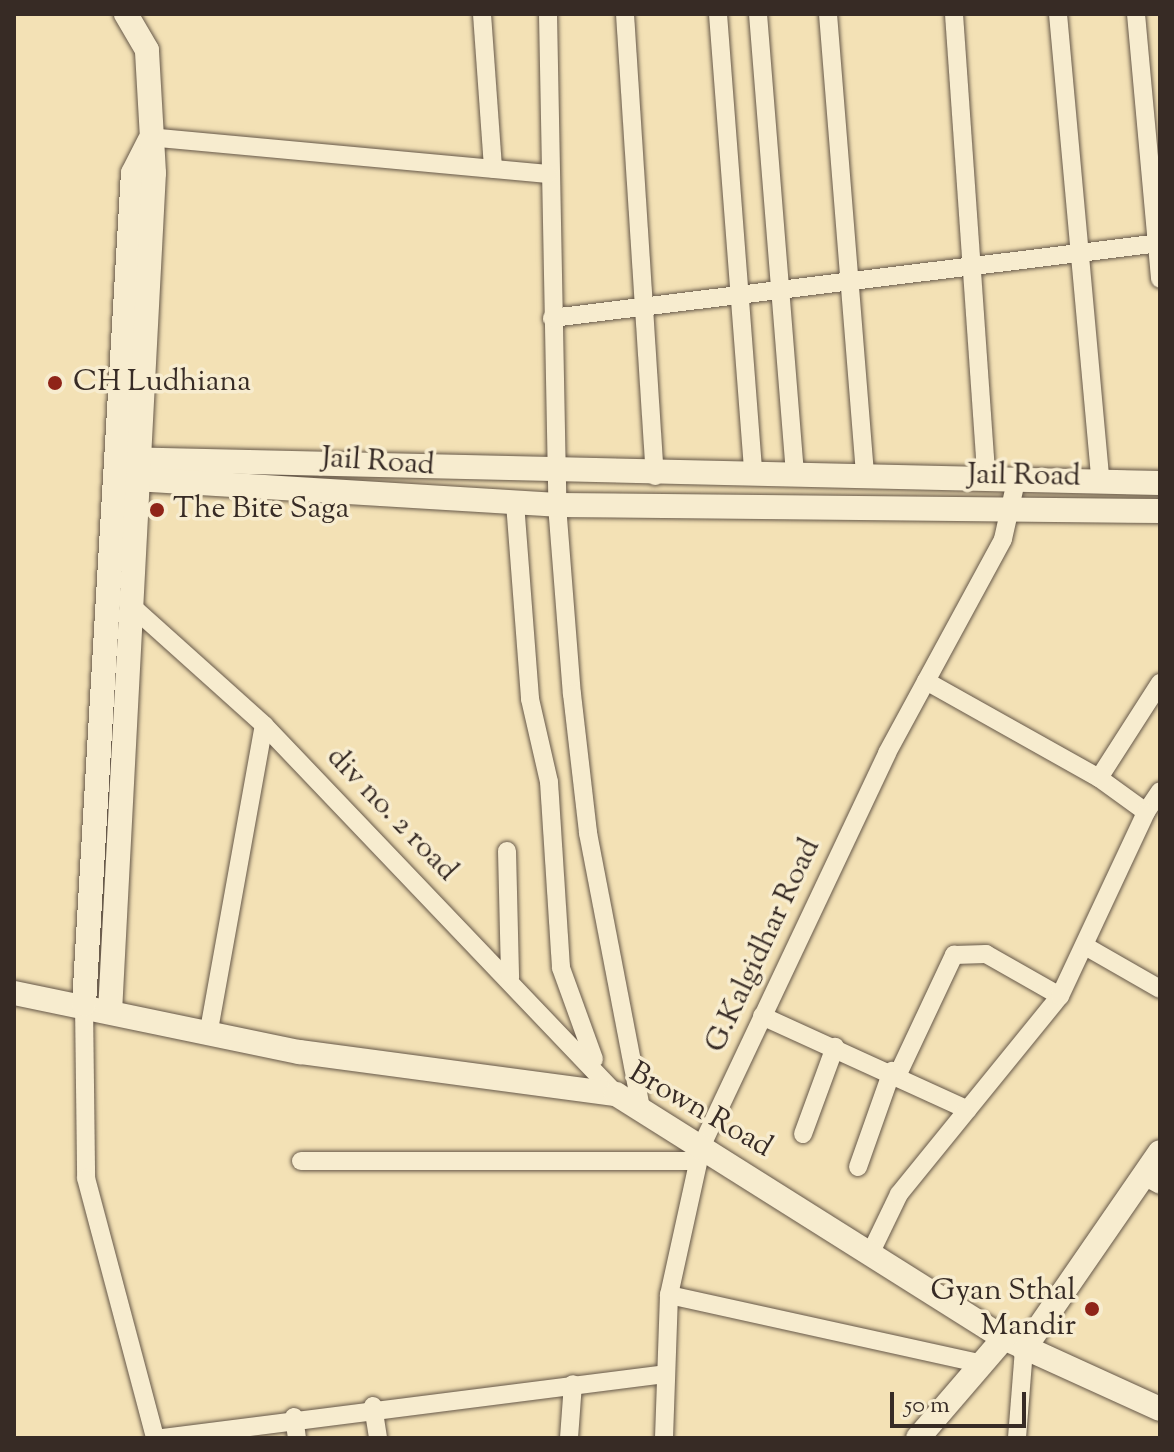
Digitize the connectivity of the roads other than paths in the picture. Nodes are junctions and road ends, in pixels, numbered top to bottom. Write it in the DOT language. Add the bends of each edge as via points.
graph roads {
  1 [pos="126,14"];
  2 [pos="482,14"];
  3 [pos="548,14"];
  4 [pos="625,14"];
  5 [pos="718,14"];
  6 [pos="758,14"];
  7 [pos="828,14"];
  8 [pos="954,14"];
  9 [pos="1058,14"];
  10 [pos="1136,14"];
  11 [pos="149,139"];
  12 [pos="493,169"];
  13 [pos="547,174"];
  14 [pos="1158,243"];
  15 [pos="1079,250"];
  16 [pos="971,262"];
  17 [pos="847,279"];
  18 [pos="1160,279"];
  19 [pos="779,288"];
  20 [pos="739,292"];
  21 [pos="645,303"];
  22 [pos="552,318"];
  23 [pos="130,469"];
  24 [pos="416,470"];
  25 [pos="753,473"];
  26 [pos="557,474"];
  27 [pos="795,474"];
  28 [pos="865,475"];
  29 [pos="986,475"];
  30 [pos="655,476"];
  31 [pos="1017,477"];
  32 [pos="1101,482"];
  33 [pos="1160,483"];
  34 [pos="414,498"];
  35 [pos="515,503"];
  36 [pos="557,505"];
  37 [pos="1013,507"];
  38 [pos="1160,511"];
  39 [pos="113,587"];
  40 [pos="135,610"];
  41 [pos="926,681"];
  42 [pos="1160,683"];
  43 [pos="264,725"];
  44 [pos="1099,778"];
  45 [pos="1160,791"];
  46 [pos="1146,812"];
  47 [pos="507,851"];
  48 [pos="1085,946"];
  49 [pos="510,978"];
  50 [pos="1160,989"];
  51 [pos="14,993"];
  52 [pos="1060,996"];
  53 [pos="84,1004"];
  54 [pos="110,1012"];
  55 [pos="762,1016"];
  56 [pos="209,1030"];
  57 [pos="835,1047"];
  58 [pos="597,1066"];
  59 [pos="895,1072"];
  60 [pos="616,1094"];
  61 [pos="641,1109"];
  62 [pos="968,1110"];
  63 [pos="803,1134"];
  64 [pos="1160,1152"];
  65 [pos="700,1153"];
  66 [pos="301,1161"];
  67 [pos="858,1167"];
  68 [pos="1152,1180"];
  69 [pos="871,1252"];
  70 [pos="669,1295"];
  71 [pos="1014,1344"];
  72 [pos="982,1364"];
  73 [pos="666,1374"];
  74 [pos="573,1384"];
  75 [pos="373,1406"];
  76 [pos="1160,1409"];
  77 [pos="294,1417"];
  78 [pos="155,1438"];
  79 [pos="163,1438"];
  80 [pos="297,1438"];
  81 [pos="378,1438"];
  82 [pos="569,1438"];
  83 [pos="664,1438"];
  84 [pos="918,1438"];
  85 [pos="1017,1438"];
  1 -- 11 [label="street" via="147,50"];
  2 -- 12 [label="street"];
  3 -- 13 [label="street"];
  4 -- 21 [label="street"];
  5 -- 20 [label="street"];
  6 -- 19 [label="street"];
  7 -- 17 [label="street"];
  8 -- 16 [label="street"];
  9 -- 15 [label="street"];
  10 -- 14 [label="street"];
  11 -- 12 [label="street"];
  11 -- 23 [label="street" via="154,173"];
  12 -- 13 [label="street"];
  13 -- 22 [label="street"];
  14 -- 15 [label="street"];
  14 -- 18 [label="street"];
  15 -- 16 [label="street"];
  15 -- 32 [label="street"];
  16 -- 17 [label="street"];
  16 -- 29 [label="street"];
  17 -- 19 [label="street"];
  17 -- 28 [label="street"];
  19 -- 20 [label="street"];
  19 -- 27 [label="street"];
  20 -- 21 [label="street"];
  20 -- 25 [label="street"];
  21 -- 22 [label="street"];
  21 -- 30 [label="street"];
  22 -- 26 [label="street"];
  23 -- 24 [label="street, Jail Road"];
  23 -- 34 [label="street, Jail Road"];
  23 -- 39 [label="street"];
  23 -- 40 [label="street"];
  24 -- 26 [label="street, Jail Road"];
  24 -- 34 [label="street"];
  25 -- 27 [label="street, Jail Road"];
  25 -- 30 [label="street, Jail Road"];
  26 -- 30 [label="street, Jail Road"];
  26 -- 36 [label="street"];
  27 -- 28 [label="street, Jail Road"];
  28 -- 29 [label="street, Jail Road"];
  29 -- 31 [label="street, Jail Road"];
  31 -- 32 [label="street, Jail Road"];
  31 -- 37 [label="street, G.Kalgidhar Road"];
  32 -- 33 [label="street, Jail Road"];
  34 -- 35 [label="street, Jail Road"];
  35 -- 36 [label="street, Jail Road"];
  35 -- 58 [label="street" via="530,699 549,782 561,968"];
  36 -- 37 [label="street, Jail Road"];
  36 -- 61 [label="street" via="588,833"];
  37 -- 38 [label="street, Jail Road"];
  37 -- 41 [label="street, G.Kalgidhar Road"];
  39 -- 40 [label="street, div no. 2 road"];
  39 -- 53 [label="street"];
  40 -- 43 [label="street, div no. 2 road"];
  40 -- 54 [label="street"];
  41 -- 44 [label="street"];
  41 -- 55 [label="street, G.Kalgidhar Road"];
  42 -- 44 [label="street"];
  43 -- 49 [label="street, div no. 2 road"];
  43 -- 56 [label="street"];
  44 -- 46 [label="street"];
  45 -- 46 [label="street"];
  46 -- 48 [label="street"];
  47 -- 49 [label="street"];
  48 -- 50 [label="street"];
  48 -- 52 [label="street"];
  49 -- 58 [label="street, div no. 2 road"];
  51 -- 53 [label="street, Brown Road"];
  52 -- 59 [label="street" via="986,954 954,955"];
  52 -- 62 [label="street"];
  53 -- 54 [label="street, Brown Road"];
  53 -- 78 [label="street" via="86,1178"];
  54 -- 56 [label="street, Brown Road"];
  55 -- 57 [label="street"];
  55 -- 65 [label="street, G.Kalgidhar Road"];
  56 -- 60 [label="street, Brown Road" via="300,1052"];
  57 -- 59 [label="street"];
  57 -- 63 [label="street"];
  58 -- 60 [label="street, div no. 2 road"];
  59 -- 62 [label="street"];
  59 -- 67 [label="street"];
  60 -- 61 [label="street, Brown Road"];
  61 -- 65 [label="street, Brown Road"];
  62 -- 69 [label="street" via="899,1194"];
  64 -- 68 [label="street"];
  65 -- 66 [label="street"];
  65 -- 69 [label="street, Brown Road"];
  65 -- 70 [label="street, G.Kalgidhar Road"];
  68 -- 71 [label="street"];
  69 -- 71 [label="street, Brown Road"];
  70 -- 72 [label="street"];
  70 -- 73 [label="street, G.Kalgidhar Road"];
  71 -- 72 [label="street"];
  71 -- 76 [label="street, Brown Road"];
  71 -- 85 [label="street"];
  72 -- 84 [label="street"];
  73 -- 74 [label="street"];
  73 -- 83 [label="street, G.Kalgidhar Road"];
  74 -- 75 [label="street"];
  74 -- 82 [label="street"];
  75 -- 77 [label="street"];
  75 -- 81 [label="street"];
  77 -- 79 [label="street"];
  77 -- 80 [label="street"];
}
